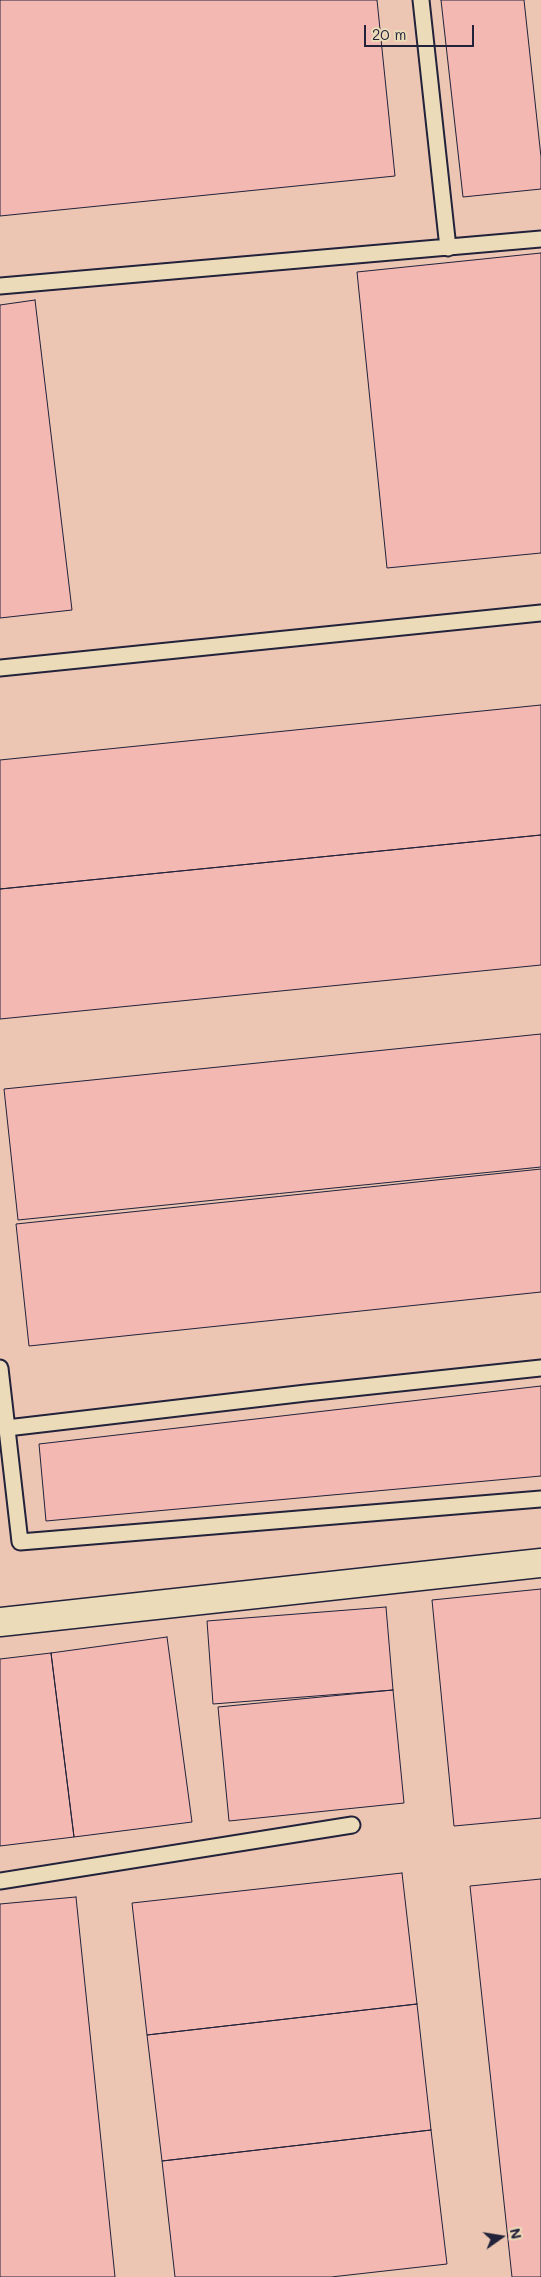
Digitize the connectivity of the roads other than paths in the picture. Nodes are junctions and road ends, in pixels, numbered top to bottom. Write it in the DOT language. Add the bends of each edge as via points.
graph roads {
  1 [pos="421,0"];
  2 [pos="541,239"];
  3 [pos="448,248"];
  4 [pos="0,286"];
  5 [pos="541,613"];
  6 [pos="0,668"];
  7 [pos="0,1368"];
  8 [pos="541,1368"];
  9 [pos="7,1428"];
  10 [pos="541,1498"];
  11 [pos="541,1563"];
  12 [pos="0,1622"];
  13 [pos="352,1824"];
  14 [pos="0,1881"];
  1 -- 3 [label="lane"];
  2 -- 3 [label="lane"];
  3 -- 4 [label="lane"];
  5 -- 6 [label="lane"];
  7 -- 9 [label="lane"];
  8 -- 9 [label="lane"];
  9 -- 10 [label="lane" via="20,1542"];
  11 -- 12 [label="street"];
  13 -- 14 [label="lane"];
}
